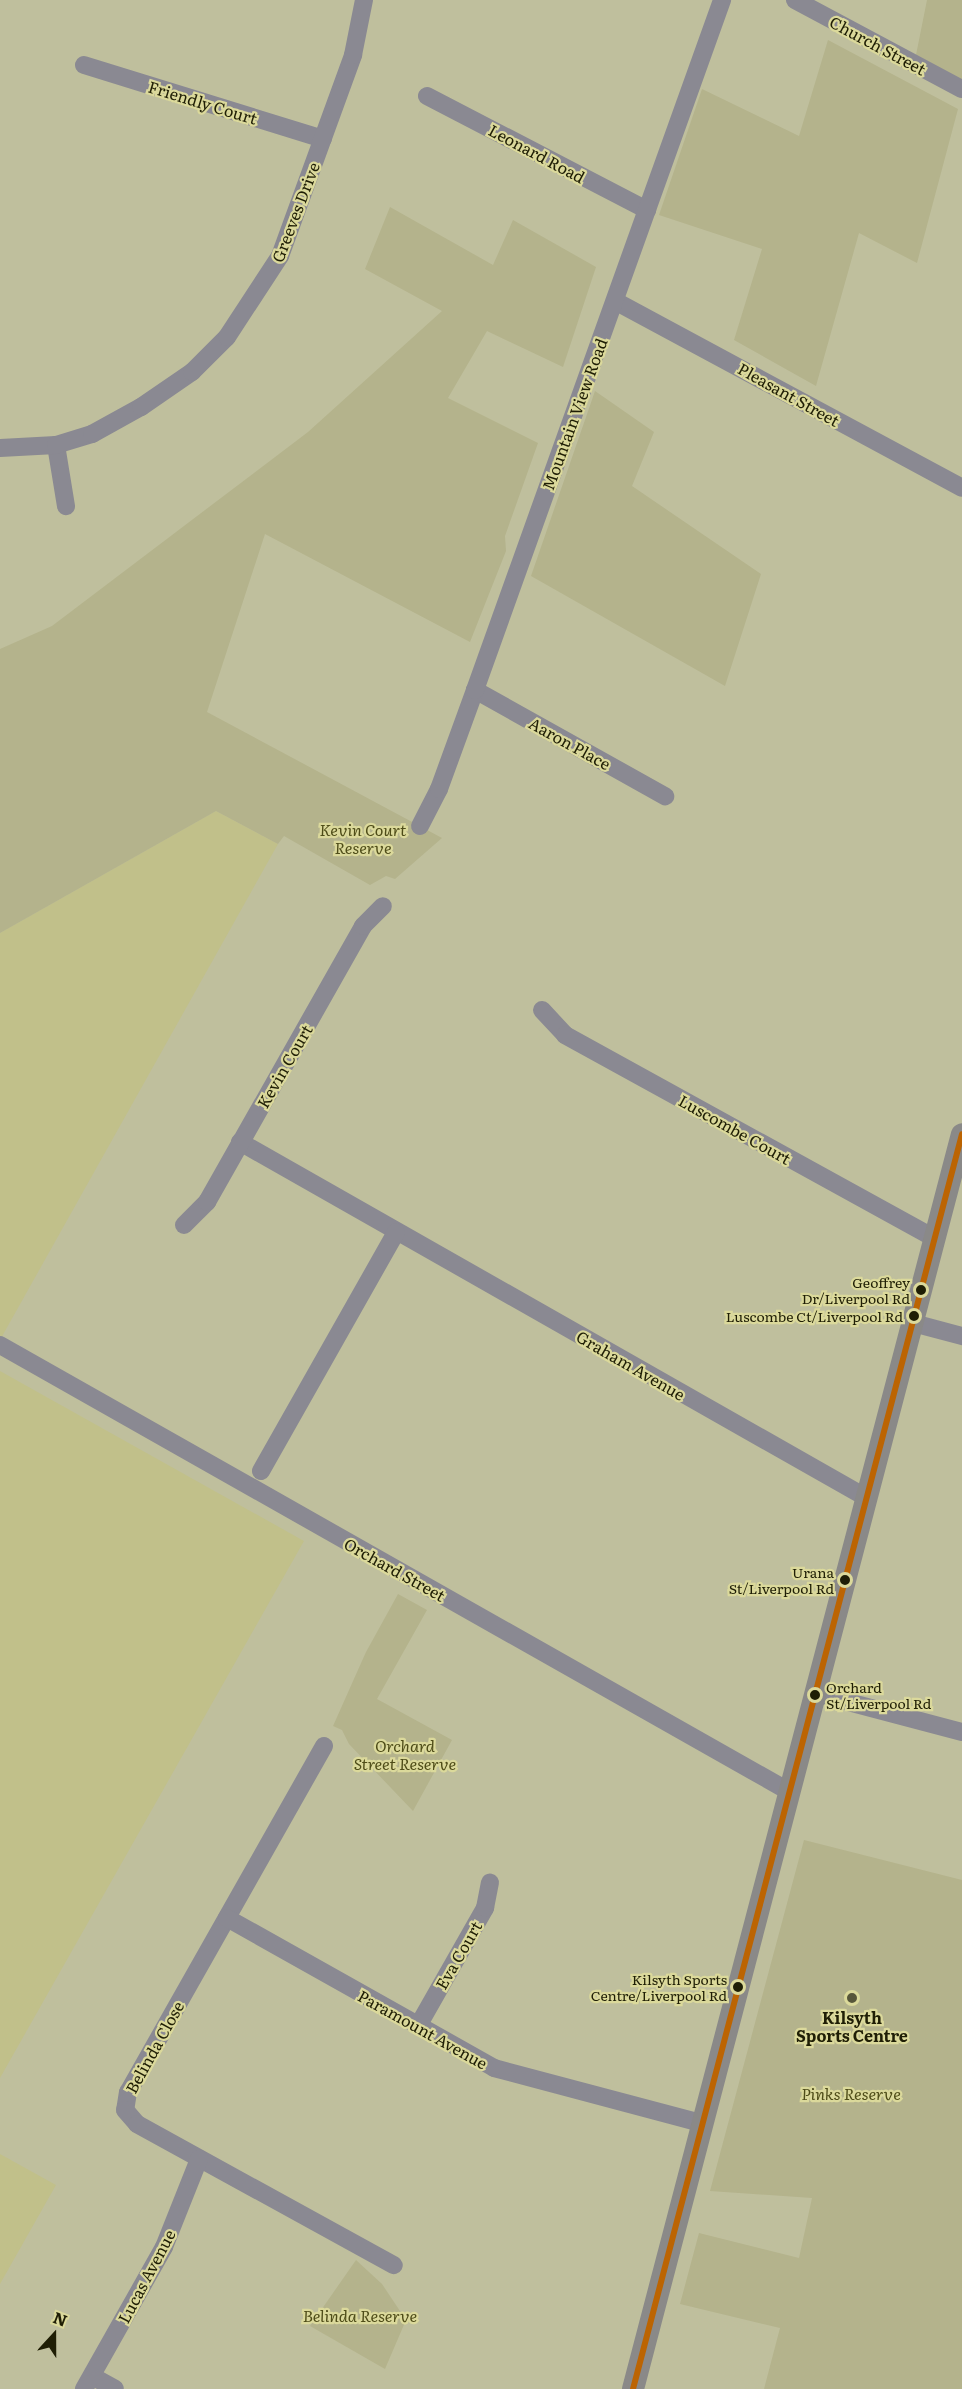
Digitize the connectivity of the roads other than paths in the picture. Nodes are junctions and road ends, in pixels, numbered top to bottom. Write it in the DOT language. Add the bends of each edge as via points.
graph roads {
  1 [pos="364,0"];
  2 [pos="722,0"];
  3 [pos="795,0"];
  4 [pos="84,65"];
  5 [pos="962,89"];
  6 [pos="427,96"];
  7 [pos="323,139"];
  8 [pos="647,210"];
  9 [pos="615,301"];
  10 [pos="56,445"];
  11 [pos="0,448"];
  12 [pos="962,488"];
  13 [pos="66,506"];
  14 [pos="475,690"];
  15 [pos="665,796"];
  16 [pos="420,826"];
  17 [pos="383,906"];
  18 [pos="542,1010"];
  19 [pos="962,1134"];
  20 [pos="240,1142"];
  21 [pos="184,1225"];
  22 [pos="396,1232"];
  23 [pos="935,1238"];
  24 [pos="913,1323"];
  25 [pos="962,1336"];
  26 [pos="0,1345"];
  27 [pos="261,1471"];
  28 [pos="867,1498"];
  29 [pos="818,1694"];
  30 [pos="962,1732"];
  31 [pos="324,1746"];
  32 [pos="790,1792"];
  33 [pos="490,1882"];
  34 [pos="227,1918"];
  35 [pos="418,2026"];
  36 [pos="704,2124"];
  37 [pos="199,2159"];
  38 [pos="394,2265"];
  39 [pos="88,2383"];
  40 [pos="115,2389"];
  41 [pos="633,2389"];
  1 -- 7 [label="street, Greeves Drive" via="353,55"];
  2 -- 8 [label="street, Mountain View Road"];
  3 -- 5 [label="street, Church Street"];
  4 -- 7 [label="street, Friendly Court"];
  6 -- 8 [label="street, Leonard Road"];
  7 -- 10 [label="street, Greeves Drive" via="280,256 227,337 192,372 141,407 92,434"];
  8 -- 9 [label="street, Mountain View Road"];
  9 -- 12 [label="street, Pleasant Street"];
  9 -- 14 [label="street, Mountain View Road"];
  10 -- 11 [label="street, Greeves Drive"];
  10 -- 13 [label="street"];
  14 -- 15 [label="street, Aaron Place"];
  14 -- 16 [label="street, Mountain View Road" via="439,789"];
  17 -- 20 [label="street, Kevin Court" via="363,926"];
  18 -- 23 [label="street, Luscombe Court" via="565,1035"];
  19 -- 23 [label="main road"];
  20 -- 21 [label="street, Kevin Court" via="207,1202"];
  20 -- 22 [label="street, Graham Avenue"];
  22 -- 27 [label="street"];
  22 -- 28 [label="street, Graham Avenue"];
  23 -- 24 [label="main road"];
  24 -- 25 [label="street"];
  24 -- 28 [label="main road"];
  26 -- 32 [label="street, Orchard Street"];
  28 -- 29 [label="main road"];
  29 -- 30 [label="street"];
  29 -- 32 [label="main road"];
  31 -- 34 [label="street, Belinda Close"];
  32 -- 36 [label="main road"];
  33 -- 35 [label="street, Eva Court" via="485,1908"];
  34 -- 35 [label="street, Paramount Avenue"];
  34 -- 37 [label="street, Belinda Close" via="125,2101 125,2110 137,2124"];
  35 -- 36 [label="street, Paramount Avenue" via="501,2071"];
  36 -- 41 [label="main road"];
  37 -- 38 [label="street, Belinda Close"];
  37 -- 39 [label="street, Lucas Avenue" via="164,2247"];
  39 -- 40 [label="street"];
}
